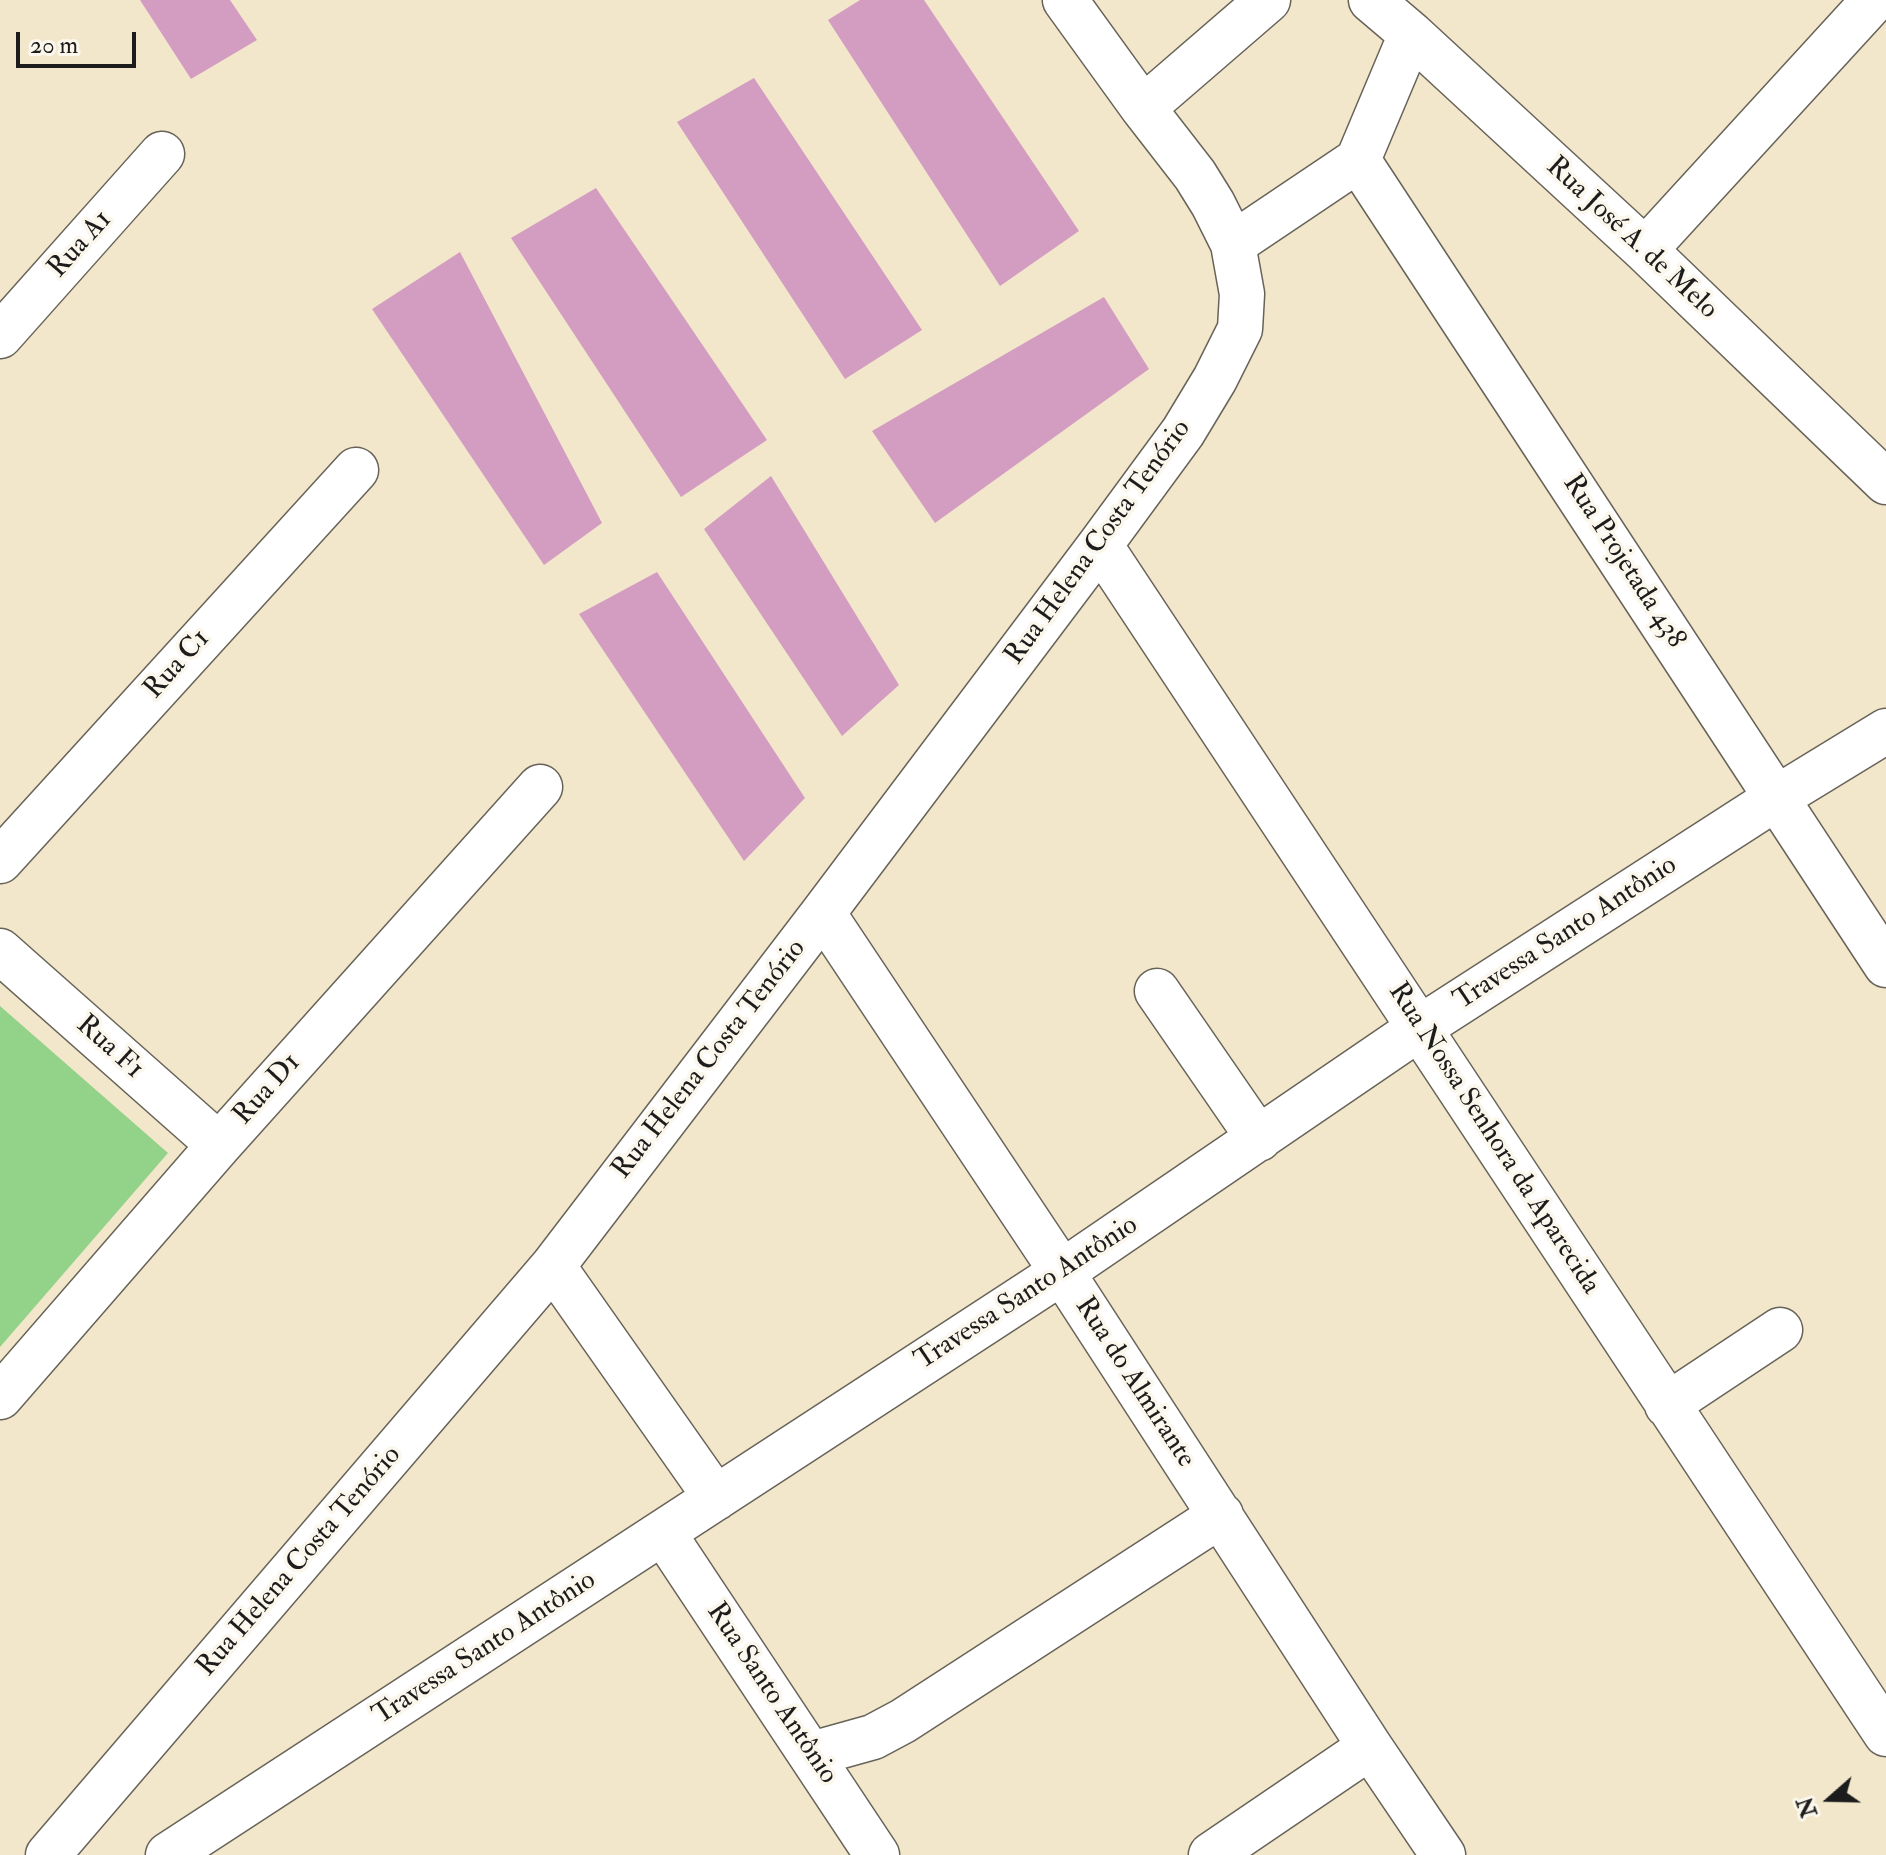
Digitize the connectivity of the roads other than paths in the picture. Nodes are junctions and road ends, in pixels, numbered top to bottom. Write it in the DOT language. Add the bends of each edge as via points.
graph roads {
  1 [pos="1065,0"];
  2 [pos="1268,0"];
  3 [pos="1371,0"];
  4 [pos="1874,0"];
  5 [pos="1411,34"];
  6 [pos="1143,108"];
  7 [pos="162,154"];
  8 [pos="1358,160"];
  9 [pos="1233,244"];
  10 [pos="1645,250"];
  11 [pos="0,336"];
  12 [pos="356,470"];
  13 [pos="1886,482"];
  14 [pos="1100,545"];
  15 [pos="1886,731"];
  16 [pos="540,787"];
  17 [pos="1778,797"];
  18 [pos="0,861"];
  19 [pos="823,913"];
  20 [pos="0,951"];
  21 [pos="1886,965"];
  22 [pos="1157,991"];
  23 [pos="1421,1027"];
  24 [pos="1259,1139"];
  25 [pos="219,1145"];
  26 [pos="553,1266"];
  27 [pos="1062,1272"];
  28 [pos="1780,1330"];
  29 [pos="0,1397"];
  30 [pos="1667,1405"];
  31 [pos="716,1498"];
  32 [pos="1221,1515"];
  33 [pos="664,1534"];
  34 [pos="1886,1734"];
  35 [pos="1370,1747"];
  36 [pos="812,1754"];
  37 [pos="48,1855"];
  38 [pos="168,1855"];
  39 [pos="877,1855"];
  40 [pos="1211,1855"];
  41 [pos="1443,1855"];
  1 -- 6 [label="street, Rua Helena Costa Tenório"];
  2 -- 6 [label="street"];
  3 -- 5 [label="street, Rua José A. de Melo"];
  4 -- 10 [label="street"];
  5 -- 8 [label="street"];
  5 -- 10 [label="street, Rua José A. de Melo"];
  6 -- 9 [label="street, Rua Helena Costa Tenório" via="1195,175"];
  7 -- 11 [label="street, Rua A1"];
  8 -- 9 [label="street"];
  8 -- 17 [label="street, Rua Projetada 438"];
  9 -- 14 [label="street, Rua Helena Costa Tenório" via="1242,294 1240,329 1183,432"];
  10 -- 13 [label="street, Rua José A. de Melo"];
  12 -- 18 [label="street, Rua C1"];
  14 -- 19 [label="street, Rua Helena Costa Tenório"];
  14 -- 23 [label="street, Rua Nossa Senhora da Aparecida"];
  15 -- 17 [label="street, Travessa Santo Antônio"];
  16 -- 25 [label="street, Rua D1"];
  17 -- 21 [label="street, Rua Projetada 438"];
  17 -- 23 [label="street, Travessa Santo Antônio"];
  19 -- 26 [label="street, Rua Helena Costa Tenório"];
  19 -- 27 [label="street, Rua do Almirante"];
  20 -- 25 [label="street, Rua F1"];
  22 -- 24 [label="street"];
  23 -- 24 [label="street, Travessa Santo Antônio"];
  23 -- 30 [label="street, Rua Nossa Senhora da Aparecida"];
  24 -- 27 [label="street, Travessa Santo Antônio"];
  25 -- 29 [label="street, Rua D1"];
  26 -- 31 [label="street"];
  26 -- 37 [label="street, Rua Helena Costa Tenório"];
  27 -- 31 [label="street, Travessa Santo Antônio"];
  27 -- 32 [label="street, Rua do Almirante"];
  28 -- 30 [label="street"];
  30 -- 34 [label="street, Rua Nossa Senhora da Aparecida"];
  31 -- 33 [label="street, Travessa Santo Antônio"];
  32 -- 35 [label="street, Rua do Almirante"];
  32 -- 36 [label="street" via="903,1721 873,1737"];
  33 -- 36 [label="street, Rua Santo Antônio"];
  33 -- 38 [label="street, Travessa Santo Antônio"];
  35 -- 40 [label="street"];
  35 -- 41 [label="street, Rua do Almirante"];
  36 -- 39 [label="street, Rua Santo Antônio"];
}
